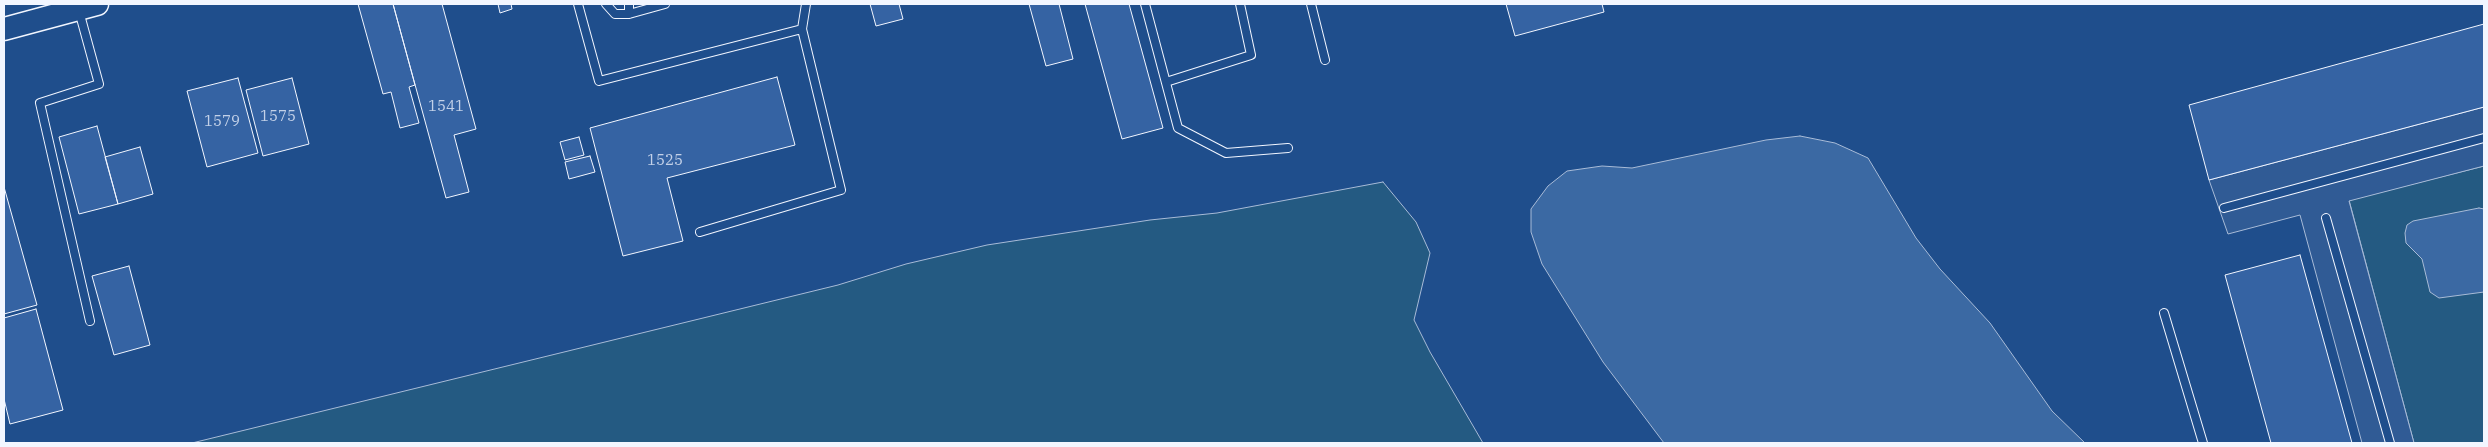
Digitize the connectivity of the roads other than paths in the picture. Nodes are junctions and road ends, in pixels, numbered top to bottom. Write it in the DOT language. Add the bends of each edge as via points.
graph roads {
  1 [pos="578,4"];
  2 [pos="606,4"];
  3 [pos="629,4"];
  4 [pos="665,4"];
  5 [pos="806,4"];
  6 [pos="1145,4"];
  7 [pos="1240,4"];
  8 [pos="1311,4"];
  9 [pos="88,6"];
  10 [pos="629,14"];
  11 [pos="4,29"];
  12 [pos="802,29"];
  13 [pos="1325,60"];
  14 [pos="1166,82"];
  15 [pos="2484,138"];
  16 [pos="1288,148"];
  17 [pos="2224,208"];
  18 [pos="2326,218"];
  19 [pos="700,232"];
  20 [pos="2164,313"];
  21 [pos="90,321"];
  22 [pos="2203,443"];
  23 [pos="2390,443"];
  1 -- 12 [label="lane" via="599,81"];
  2 -- 10 [label="lane" via="615,14"];
  3 -- 10 [label="lane"];
  4 -- 10 [label="lane"];
  5 -- 12 [label="lane"];
  6 -- 14 [label="lane"];
  7 -- 14 [label="lane" via="1251,55"];
  8 -- 13 [label="lane"];
  9 -- 11 [label="main road"];
  9 -- 21 [label="lane" via="99,84 40,103"];
  12 -- 19 [label="lane" via="841,190"];
  14 -- 16 [label="lane" via="1178,128 1226,153"];
  15 -- 17 [label="lane"];
  18 -- 23 [label="lane"];
  20 -- 22 [label="lane"];
}
